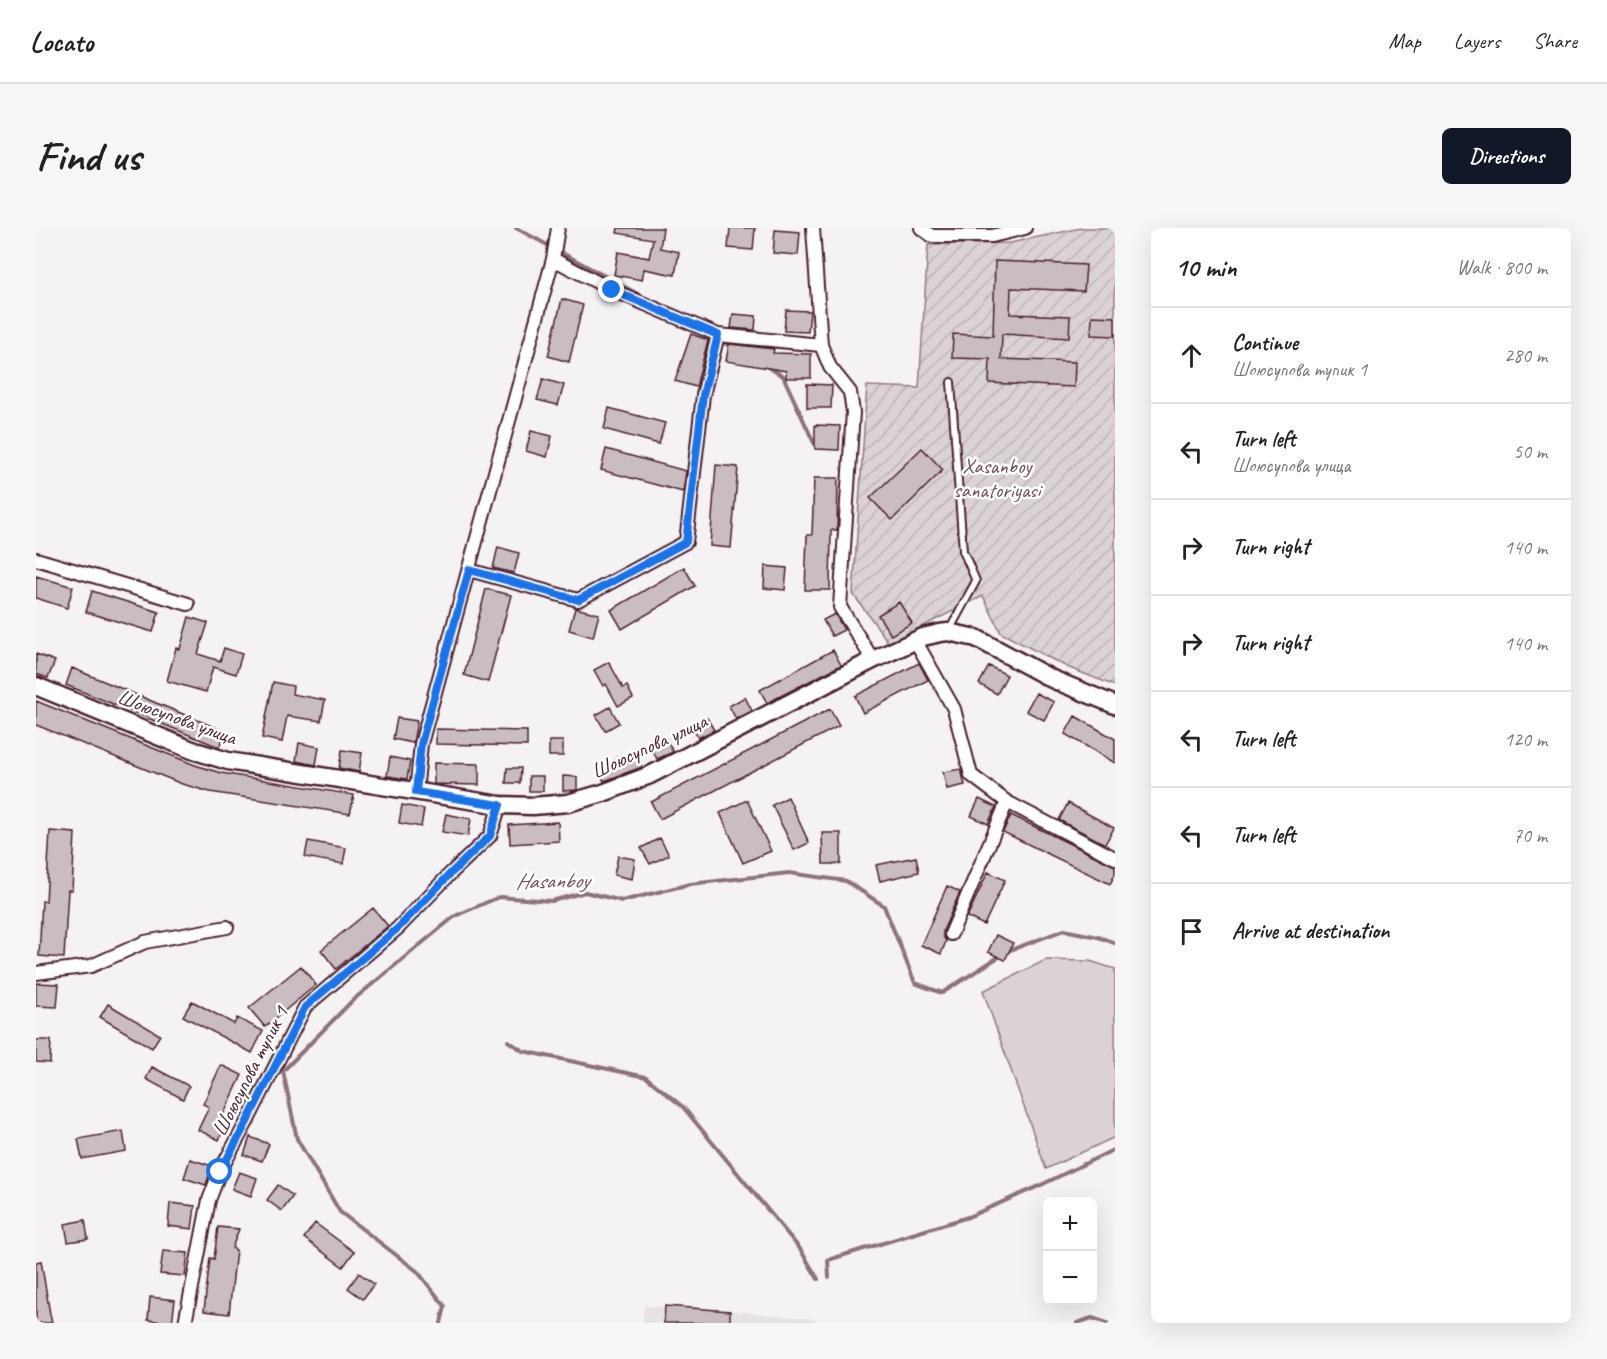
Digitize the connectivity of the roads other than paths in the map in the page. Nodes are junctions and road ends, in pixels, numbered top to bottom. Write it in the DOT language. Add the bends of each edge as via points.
graph roads {
  1 [pos="558,228"];
  2 [pos="813,228"];
  3 [pos="921,228"];
  4 [pos="1025,228"];
  5 [pos="553,259"];
  6 [pos="718,335"];
  7 [pos="821,345"];
  8 [pos="951,382"];
  9 [pos="36,559"];
  10 [pos="469,570"];
  11 [pos="188,604"];
  12 [pos="948,632"];
  13 [pos="915,640"];
  14 [pos="873,660"];
  15 [pos="36,686"];
  16 [pos="1115,705"];
  17 [pos="416,792"];
  18 [pos="1007,802"];
  19 [pos="500,805"];
  20 [pos="1115,858"];
  21 [pos="227,927"];
  22 [pos="951,934"];
  23 [pos="36,973"];
  24 [pos="185,1323"];
  1 -- 5 [label="street"];
  2 -- 7 [label="street"];
  3 -- 4 [label="street" via="932,236 992,236"];
  5 -- 6 [label="street" via="612,290"];
  5 -- 10 [label="street"];
  6 -- 7 [label="street"];
  6 -- 10 [label="street" via="703,395 686,542 578,600"];
  7 -- 14 [label="street" via="830,367 850,392 854,412 840,608"];
  8 -- 12 [label="lane" via="963,550 976,581"];
  9 -- 11 [label="street"];
  10 -- 17 [label="street" via="421,744"];
  12 -- 13 [label="street, Шоюсупова улица"];
  12 -- 16 [label="street, Шоюсупова улица" via="985,642 1052,679"];
  13 -- 14 [label="street, Шоюсупова улица"];
  13 -- 18 [label="street" via="954,709 971,775"];
  14 -- 19 [label="street, Шоюсупова улица" via="627,785 568,803"];
  15 -- 17 [label="street, Шоюсупова улица" via="209,756"];
  17 -- 19 [label="street, Шоюсупова улица"];
  18 -- 20 [label="street"];
  18 -- 22 [label="street"];
  19 -- 24 [label="street, Шоюсупова тупик 1" via="490,836 398,928 305,1007 216,1181"];
  21 -- 23 [label="street" via="145,942 91,966"];
}
